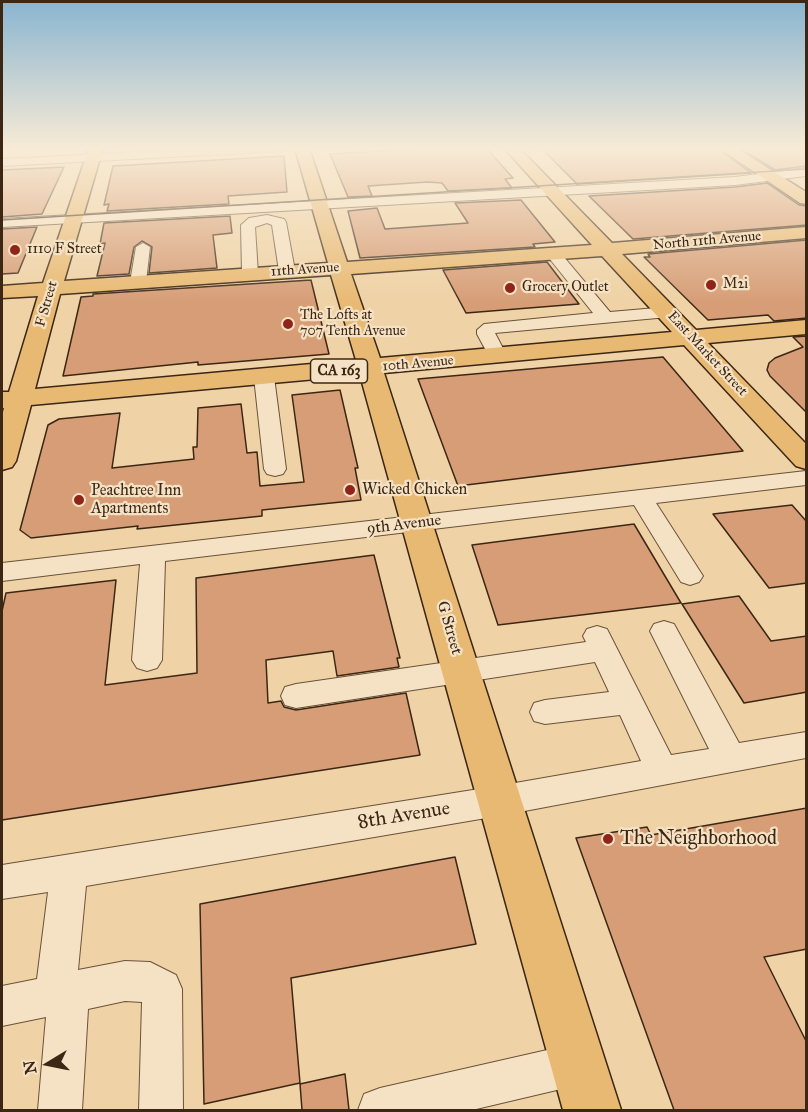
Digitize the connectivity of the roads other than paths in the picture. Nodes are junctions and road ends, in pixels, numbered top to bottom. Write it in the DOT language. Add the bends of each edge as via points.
graph roads {
  1 [pos="79,200"];
  2 [pos="317,200"];
  3 [pos="369,200"];
  4 [pos="568,200"];
  5 [pos="318,204"];
  6 [pos="73,219"];
  7 [pos="2,223"];
  8 [pos="807,232"];
  9 [pos="143,247"];
  10 [pos="608,249"];
  11 [pos="553,253"];
  12 [pos="338,267"];
  13 [pos="287,271"];
  14 [pos="250,274"];
  15 [pos="138,282"];
  16 [pos="51,289"];
  17 [pos="2,292"];
  18 [pos="668,312"];
  19 [pos="606,318"];
  20 [pos="807,327"];
  21 [pos="692,337"];
  22 [pos="498,356"];
  23 [pos="370,368"];
  24 [pos="264,377"];
  25 [pos="10,400"];
  26 [pos="807,460"];
  27 [pos="2,461"];
  28 [pos="275,470"];
  29 [pos="807,478"];
  30 [pos="641,497"];
  31 [pos="419,523"];
  32 [pos="153,555"];
  33 [pos="2,572"];
  34 [pos="690,576"];
  35 [pos="664,631"];
  36 [pos="147,660"];
  37 [pos="461,671"];
  38 [pos="296,696"];
  39 [pos="629,702"];
  40 [pos="545,712"];
  41 [pos="807,745"];
  42 [pos="731,759"];
  43 [pos="662,771"];
  44 [pos="498,801"];
  45 [pos="69,871"];
  46 [pos="2,882"];
  47 [pos="62,993"];
  48 [pos="2,1006"];
  49 [pos="578,1064"];
  50 [pos="60,1110"];
  51 [pos="161,1110"];
  52 [pos="380,1110"];
  53 [pos="592,1110"];
  1 -- 6 [label="main road, F Street"];
  2 -- 5 [label="main road, G Street"];
  3 -- 5 [label="street"];
  4 -- 10 [label="main road, East Market Street"];
  5 -- 6 [label="street"];
  5 -- 12 [label="main road, G Street"];
  6 -- 7 [label="street"];
  6 -- 16 [label="main road, F Street"];
  8 -- 10 [label="main road, North 11th Avenue"];
  9 -- 15 [label="street"];
  10 -- 11 [label="main road, 11th Avenue"];
  10 -- 18 [label="main road, East Market Street"];
  11 -- 12 [label="main road, 11th Avenue"];
  11 -- 19 [label="street"];
  12 -- 13 [label="main road, 11th Avenue"];
  12 -- 23 [label="main road, G Street"];
  13 -- 14 [label="main road, 11th Avenue"];
  13 -- 14 [label="street" via="279,222 254,220 248,225"];
  14 -- 15 [label="main road, 11th Avenue"];
  15 -- 16 [label="main road, 11th Avenue"];
  16 -- 17 [label="main road, 11th Avenue"];
  16 -- 25 [label="main road, F Street"];
  18 -- 19 [label="street"];
  18 -- 21 [label="main road, East Market Street"];
  19 -- 22 [label="street" via="490,328 486,334"];
  20 -- 21 [label="main road, CA 163"];
  21 -- 22 [label="main road, 10th Avenue / CA 163"];
  21 -- 26 [label="main road, East Market Street"];
  22 -- 23 [label="main road, 10th Avenue / CA 163"];
  23 -- 24 [label="main road, 10th Avenue / CA 163"];
  23 -- 31 [label="main road, G Street"];
  24 -- 25 [label="main road, 10th Avenue / CA 163"];
  24 -- 28 [label="street"];
  25 -- 27 [label="main road, F Street"];
  29 -- 30 [label="street, 9th Avenue"];
  30 -- 31 [label="street, 9th Avenue"];
  30 -- 34 [label="street"];
  31 -- 32 [label="street, 9th Avenue"];
  31 -- 37 [label="main road, G Street"];
  32 -- 33 [label="street, 9th Avenue"];
  32 -- 36 [label="street"];
  35 -- 42 [label="street"];
  37 -- 38 [label="street"];
  37 -- 39 [label="street" via="601,643"];
  37 -- 44 [label="main road, G Street"];
  39 -- 40 [label="street"];
  39 -- 43 [label="street"];
  41 -- 42 [label="street, 8th Avenue"];
  42 -- 43 [label="street, 8th Avenue"];
  43 -- 44 [label="street, 8th Avenue"];
  44 -- 45 [label="street, 8th Avenue"];
  44 -- 49 [label="main road, G Street"];
  45 -- 46 [label="street, 8th Avenue"];
  45 -- 47 [label="street"];
  47 -- 48 [label="street"];
  47 -- 50 [label="street"];
  47 -- 51 [label="street" via="125,981 150,982 162,989"];
  49 -- 52 [label="street"];
  49 -- 53 [label="main road, G Street"];
}
